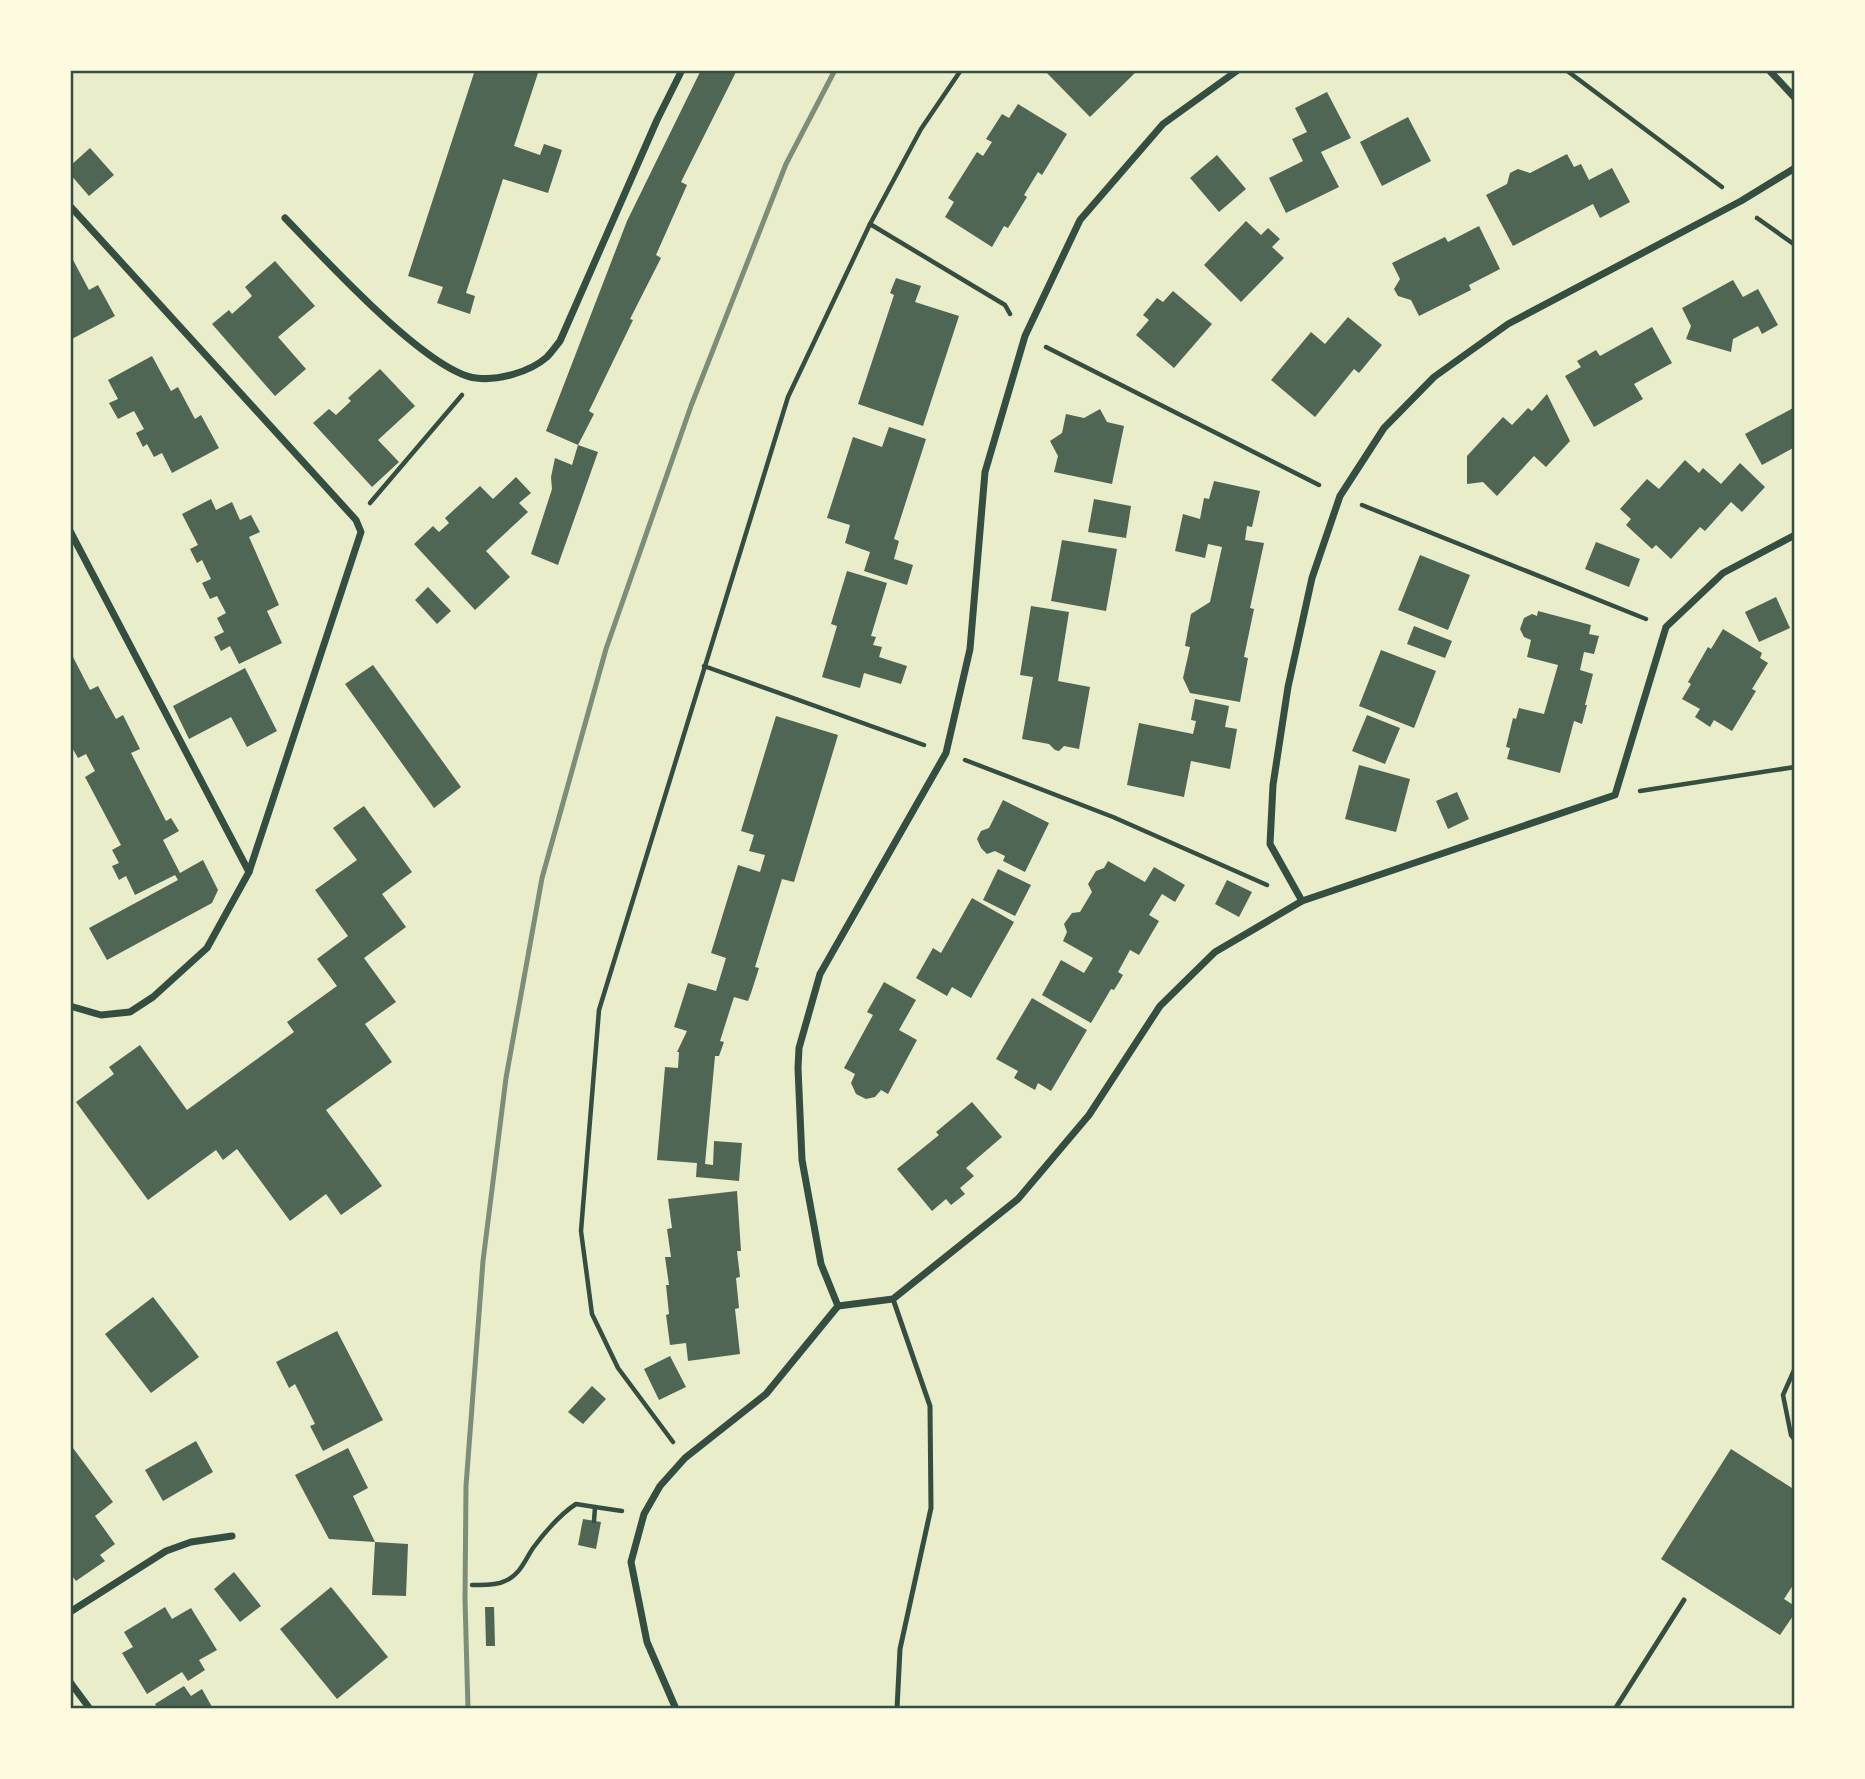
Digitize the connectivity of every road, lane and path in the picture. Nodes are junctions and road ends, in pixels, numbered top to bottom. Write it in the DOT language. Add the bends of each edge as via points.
graph roads {
  1 [pos="682,70"];
  2 [pos="961,70"];
  3 [pos="1238,70"];
  4 [pos="1769,70"];
  5 [pos="1569,71"];
  6 [pos="1795,98"];
  7 [pos="1795,168"];
  8 [pos="1741,201"];
  9 [pos="70,206"];
  10 [pos="285,218"];
  11 [pos="870,224"];
  12 [pos="1795,245"];
  13 [pos="1025,336"];
  14 [pos="476,379"];
  15 [pos="356,520"];
  16 [pos="70,531"];
  17 [pos="1795,535"];
  18 [pos="704,666"];
  19 [pos="946,753"];
  20 [pos="1795,767"];
  21 [pos="1615,794"];
  22 [pos="249,872"];
  23 [pos="1302,901"];
  24 [pos="70,1006"];
  25 [pos="893,1299"];
  26 [pos="838,1306"];
  27 [pos="1795,1368"];
  28 [pos="1795,1440"];
  29 [pos="685,1458"];
  30 [pos="595,1507"];
  31 [pos="644,1514"];
  32 [pos="594,1521"];
  33 [pos="232,1535"];
  34 [pos="472,1584"];
  35 [pos="1684,1600"];
  36 [pos="70,1612"];
  37 [pos="70,1682"];
  38 [pos="90,1709"];
  39 [pos="676,1709"];
  40 [pos="897,1709"];
  41 [pos="1615,1709"];
  1 -- 14 [label="street" via="561,341 546,358 523,371"];
  2 -- 11 [label="path" via="921,129"];
  3 -- 13 [label="street" via="1163,124 1080,220"];
  4 -- 6 [label="street"];
  5 -- 8 [label="path"];
  7 -- 8 [label="street"];
  8 -- 12 [label="path" via="1761,222"];
  8 -- 23 [label="street" via="1508,324 1471,349 1434,377 1384,428 1340,496 1312,578 1273,785 1270,844"];
  9 -- 15 [label="street"];
  10 -- 14 [label="street" via="361,296 442,366"];
  11 -- 13 [label="path" via="1005,305"];
  11 -- 18 [label="path" via="788,397"];
  13 -- 19 [label="street" via="985,472 970,649"];
  14 -- 15 [label="path"];
  15 -- 22 [label="street" via="361,532"];
  16 -- 22 [label="street"];
  17 -- 21 [label="street" via="1723,573 1666,627"];
  18 -- 19 [label="path"];
  18 -- 29 [label="path" via="600,1010 581,1231 592,1314 618,1368"];
  19 -- 23 [label="path" via="1113,817"];
  19 -- 26 [label="street" via="820,974 799,1048 803,1160 821,1264"];
  20 -- 21 [label="path"];
  21 -- 23 [label="street"];
  22 -- 24 [label="street" via="207,948 153,997 130,1012 101,1015"];
  23 -- 25 [label="street" via="1215,952 1160,1006 1089,1115 1018,1199"];
  25 -- 26 [label="street"];
  25 -- 40 [label="lane" via="930,1406 931,1508 900,1649"];
  26 -- 29 [label="street" via="766,1394"];
  27 -- 28 [label="path" via="1783,1395"];
  29 -- 31 [label="street" via="660,1486"];
  30 -- 31 [label="path"];
  30 -- 32 [label="path"];
  30 -- 34 [label="path" via="576,1504 563,1513 506,1581"];
  31 -- 39 [label="street" via="631,1562 647,1642"];
  33 -- 36 [label="street" via="166,1550"];
  35 -- 41 [label="lane"];
  37 -- 38 [label="street"];
}
